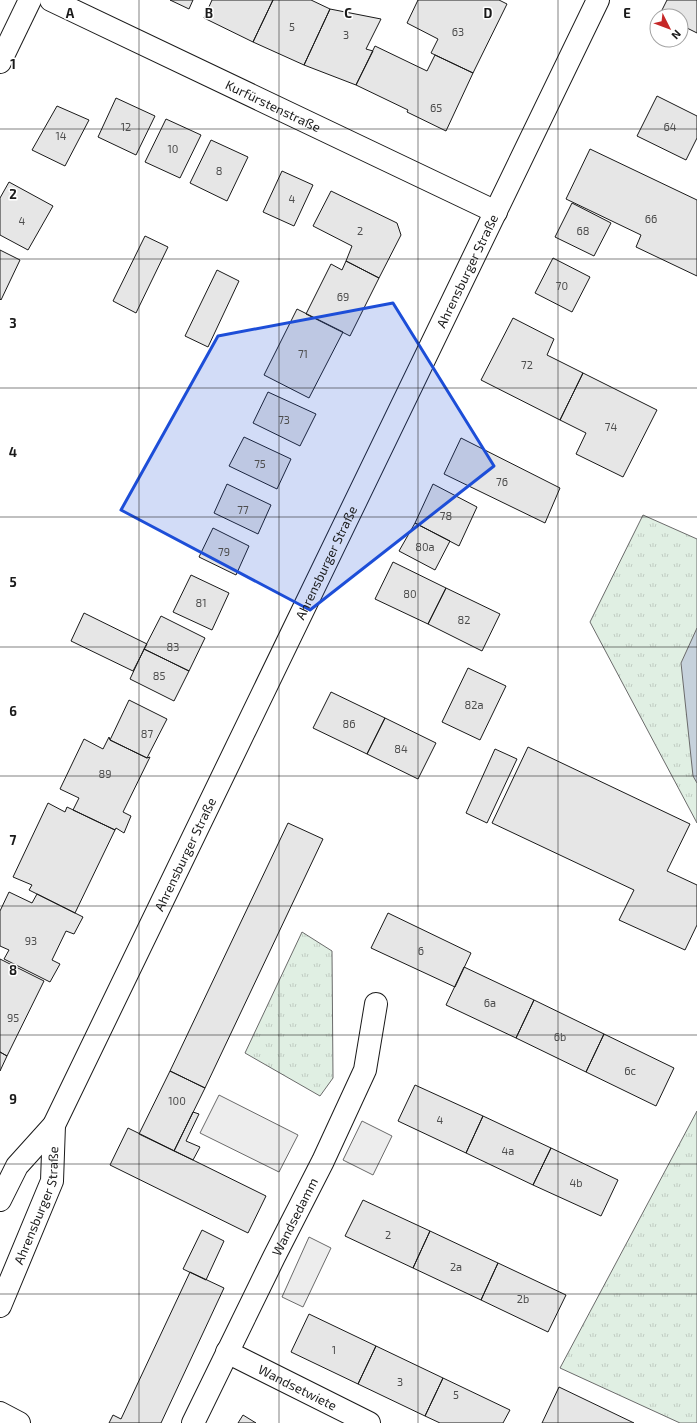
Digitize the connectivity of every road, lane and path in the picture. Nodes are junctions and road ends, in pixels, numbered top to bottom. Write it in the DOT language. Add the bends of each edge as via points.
graph roads {
  1 [pos="30,0"];
  2 [pos="51,0"];
  3 [pos="598,0"];
  4 [pos="0,62"];
  5 [pos="496,212"];
  6 [pos="376,1004"];
  7 [pos="54,1125"];
  8 [pos="0,1200"];
  9 [pos="0,1306"];
  10 [pos="228,1352"];
  11 [pos="0,1413"];
  12 [pos="19,1423"];
  13 [pos="193,1423"];
  14 [pos="369,1423"];
  1 -- 4 [label="main road"];
  2 -- 5 [label="main road, Kurfürstenstraße"];
  3 -- 5 [label="main road, Ahrensburger Straße"];
  5 -- 7 [label="main road, Ahrensburger Straße"];
  6 -- 10 [label="main road, Wandsedamm" via="365,1070 323,1162"];
  7 -- 8 [label="main road, Ahrensburger Straße" via="17,1166"];
  7 -- 9 [label="main road, Ahrensburger Straße" via="52,1181"];
  10 -- 13 [label="main road, Wandsedamm"];
  10 -- 14 [label="main road, Wandsetwiete"];
  11 -- 12 [label="main road"];
}
